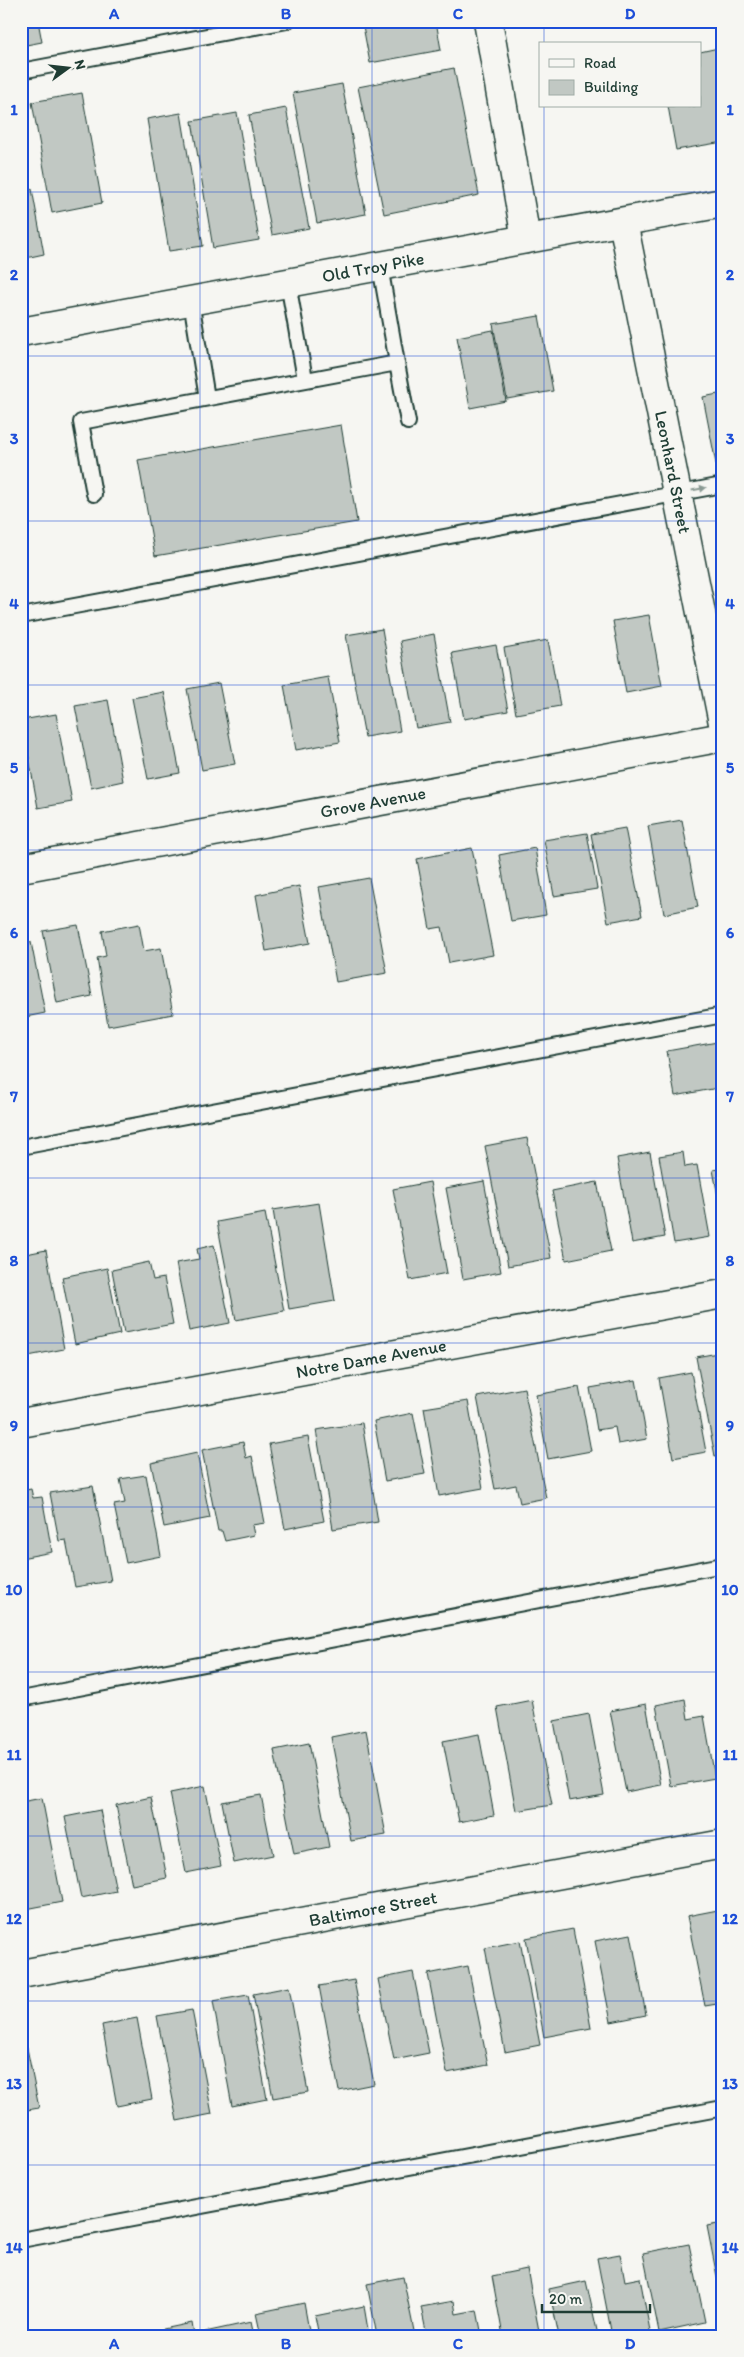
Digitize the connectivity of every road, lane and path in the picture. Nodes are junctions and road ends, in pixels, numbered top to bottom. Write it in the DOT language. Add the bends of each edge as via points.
graph roads {
  1 [pos="287,21"];
  2 [pos="488,21"];
  3 [pos="21,71"];
  4 [pos="723,203"];
  5 [pos="623,222"];
  6 [pos="526,239"];
  7 [pos="380,266"];
  8 [pos="288,283"];
  9 [pos="191,301"];
  10 [pos="21,332"];
  11 [pos="397,363"];
  12 [pos="306,380"];
  13 [pos="208,398"];
  14 [pos="408,422"];
  15 [pos="723,485"];
  16 [pos="94,494"];
  17 [pos="676,494"];
  18 [pos="21,616"];
  19 [pos="723,723"];
  20 [pos="723,738"];
  21 [pos="21,868"];
  22 [pos="723,1014"];
  23 [pos="21,1147"];
  24 [pos="723,1294"];
  25 [pos="21,1423"];
  26 [pos="723,1565"];
  27 [pos="21,1698"];
  28 [pos="723,1844"];
  29 [pos="21,1974"];
  30 [pos="723,2108"];
  31 [pos="21,2240"];
  1 -- 3 [label="lane"];
  2 -- 6 [label="street"];
  4 -- 5 [label="street, Old Troy Pike"];
  5 -- 6 [label="street, Old Troy Pike"];
  5 -- 17 [label="street, Leonhard Street"];
  6 -- 7 [label="street, Old Troy Pike"];
  7 -- 8 [label="street, Old Troy Pike"];
  7 -- 11 [label="lane"];
  8 -- 9 [label="street, Old Troy Pike"];
  8 -- 12 [label="lane"];
  9 -- 10 [label="street, Old Troy Pike"];
  9 -- 13 [label="lane"];
  11 -- 12 [label="lane"];
  11 -- 14 [label="lane"];
  12 -- 13 [label="lane"];
  13 -- 16 [label="lane" via="81,422"];
  17 -- 15 [label="lane, one-way"];
  17 -- 18 [label="lane"];
  17 -- 19 [label="street, Leonhard Street"];
  20 -- 21 [label="street, Grove Avenue"];
  22 -- 23 [label="lane"];
  24 -- 25 [label="street, Notre Dame Avenue"];
  26 -- 27 [label="lane"];
  28 -- 29 [label="street, Baltimore Street"];
  30 -- 31 [label="lane"];
}
